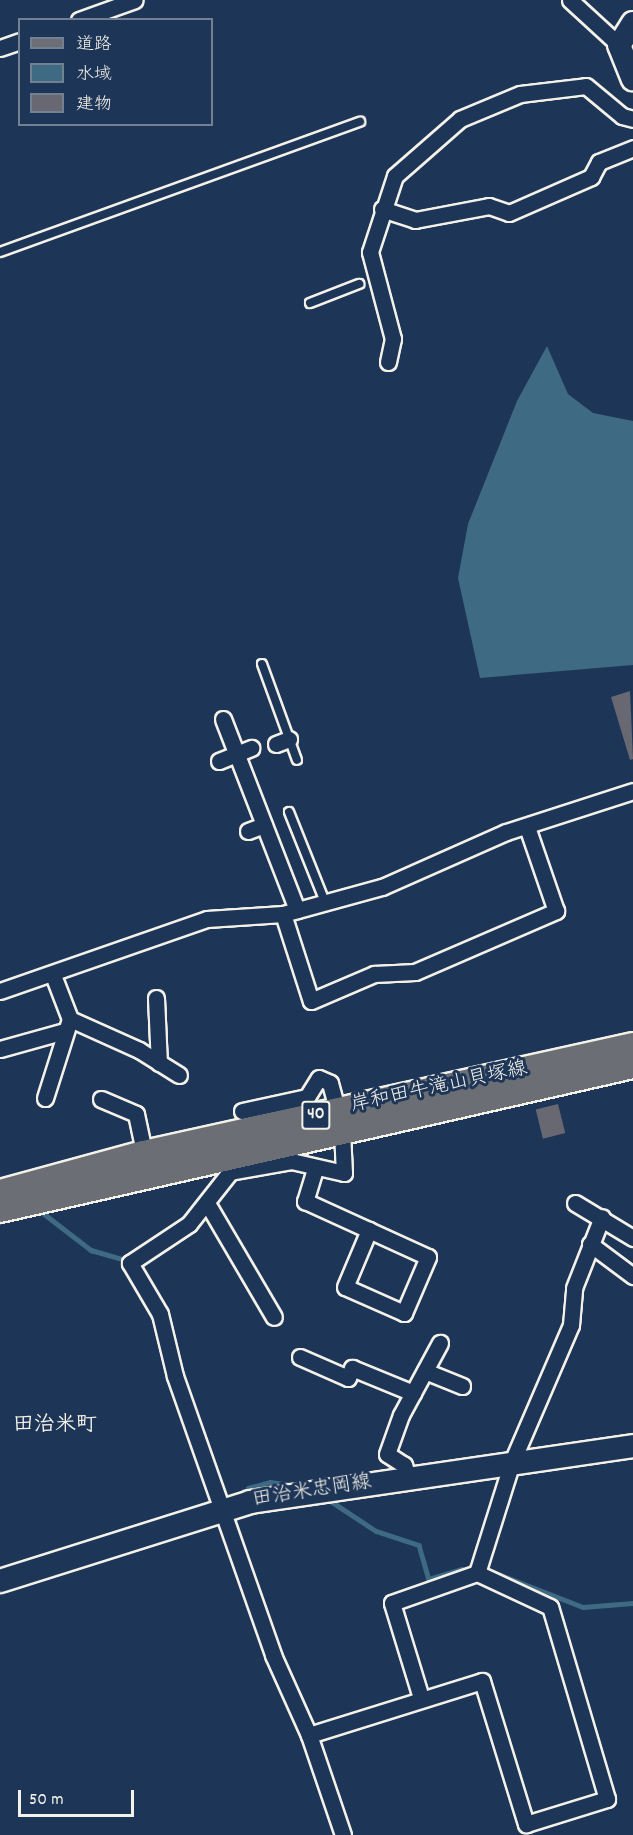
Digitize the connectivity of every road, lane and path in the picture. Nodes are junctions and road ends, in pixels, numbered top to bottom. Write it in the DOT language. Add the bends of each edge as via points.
graph roads {
  1 [pos="135,0"];
  2 [pos="570,0"];
  3 [pos="85,18"];
  4 [pos="633,22"];
  5 [pos="18,42"];
  6 [pos="619,45"];
  7 [pos="0,48"];
  8 [pos="633,79"];
  9 [pos="633,119"];
  10 [pos="360,122"];
  11 [pos="633,148"];
  12 [pos="382,209"];
  13 [pos="0,252"];
  14 [pos="359,284"];
  15 [pos="310,303"];
  16 [pos="388,362"];
  17 [pos="262,664"];
  18 [pos="223,719"];
  19 [pos="251,748"];
  20 [pos="236,754"];
  21 [pos="297,760"];
  22 [pos="219,761"];
  23 [pos="633,791"];
  24 [pos="289,812"];
  25 [pos="264,825"];
  26 [pos="527,826"];
  27 [pos="248,831"];
  28 [pos="325,902"];
  29 [pos="290,912"];
  30 [pos="53,975"];
  31 [pos="0,991"];
  32 [pos="156,998"];
  33 [pos="67,1025"];
  34 [pos="633,1045"];
  35 [pos="0,1049"];
  36 [pos="159,1063"];
  37 [pos="633,1066"];
  38 [pos="179,1075"];
  39 [pos="45,1098"];
  40 [pos="101,1100"];
  41 [pos="242,1111"];
  42 [pos="339,1121"];
  43 [pos="144,1154"];
  44 [pos="315,1169"];
  45 [pos="0,1192"];
  46 [pos="207,1203"];
  47 [pos="575,1203"];
  48 [pos="0,1210"];
  49 [pos="602,1217"];
  50 [pos="369,1230"];
  51 [pos="633,1238"];
  52 [pos="590,1244"];
  53 [pos="633,1276"];
  54 [pos="274,1317"];
  55 [pos="440,1343"];
  56 [pos="300,1357"];
  57 [pos="425,1371"];
  58 [pos="462,1386"];
  59 [pos="413,1393"];
  60 [pos="633,1446"];
  61 [pos="512,1462"];
  62 [pos="408,1477"];
  63 [pos="224,1508"];
  64 [pos="477,1573"];
  65 [pos="0,1581"];
  66 [pos="421,1698"];
  67 [pos="309,1735"];
  68 [pos="344,1835"];
  1 -- 3 [label="street"];
  2 -- 6 [label="street"];
  4 -- 6 [label="main road"];
  5 -- 7 [label="street"];
  6 -- 8 [label="main road"];
  9 -- 12 [label="street" via="622,116 586,86 520,94 460,119 395,176"];
  10 -- 13 [label="lane"];
  11 -- 12 [label="street" via="599,162 591,177 509,213 489,206 415,219"];
  12 -- 16 [label="street" via="370,252 393,339"];
  14 -- 15 [label="lane"];
  17 -- 21 [label="lane" via="282,741"];
  18 -- 20 [label="street"];
  19 -- 20 [label="street"];
  20 -- 22 [label="street"];
  20 -- 25 [label="street"];
  23 -- 26 [label="street"];
  24 -- 28 [label="lane"];
  25 -- 27 [label="street"];
  25 -- 29 [label="street"];
  26 -- 28 [label="street" via="382,887"];
  26 -- 29 [label="street" via="555,911 415,972 374,974 311,1001"];
  28 -- 29 [label="street"];
  29 -- 30 [label="street" via="207,919"];
  30 -- 31 [label="street"];
  30 -- 33 [label="street"];
  32 -- 36 [label="street"];
  33 -- 35 [label="street"];
  33 -- 36 [label="street"];
  33 -- 39 [label="street"];
  34 -- 42 [label="main road, 岸和田牛滝山貝塚線 / 40"];
  36 -- 38 [label="street"];
  37 -- 42 [label="main road, 岸和田牛滝山貝塚線 / 40"];
  40 -- 43 [label="street" via="136,1114"];
  41 -- 42 [label="street" via="307,1096 319,1078 330,1083"];
  42 -- 43 [label="main road, 岸和田牛滝山貝塚線 / 40"];
  42 -- 44 [label="street" via="344,1173"];
  42 -- 48 [label="main road, 岸和田牛滝山貝塚線 / 40"];
  43 -- 45 [label="main road, 岸和田牛滝山貝塚線 / 40"];
  44 -- 46 [label="street" via="291,1161 230,1172"];
  44 -- 50 [label="street" via="305,1201"];
  46 -- 54 [label="street"];
  46 -- 63 [label="street" via="189,1224 130,1263 160,1314 175,1376"];
  47 -- 49 [label="street"];
  49 -- 51 [label="street"];
  49 -- 52 [label="street"];
  50 -- 50 [label="street" via="428,1257 404,1313 345,1287"];
  52 -- 53 [label="street"];
  52 -- 61 [label="street" via="574,1288 571,1326 557,1366"];
  55 -- 57 [label="street"];
  56 -- 59 [label="street" via="348,1378 352,1368"];
  57 -- 58 [label="street"];
  57 -- 59 [label="street"];
  59 -- 62 [label="street" via="387,1454 404,1465"];
  60 -- 61 [label="main road, 田治米忠岡線"];
  61 -- 62 [label="main road, 田治米忠岡線"];
  61 -- 64 [label="street"];
  62 -- 63 [label="main road, 田治米忠岡線"];
  63 -- 65 [label="main road, 田治米忠岡線"];
  63 -- 67 [label="street" via="273,1655"];
  64 -- 66 [label="street" via="392,1603"];
  64 -- 66 [label="street" via="550,1606 607,1799 526,1824 482,1681"];
  66 -- 67 [label="street"];
  67 -- 68 [label="street"];
}
